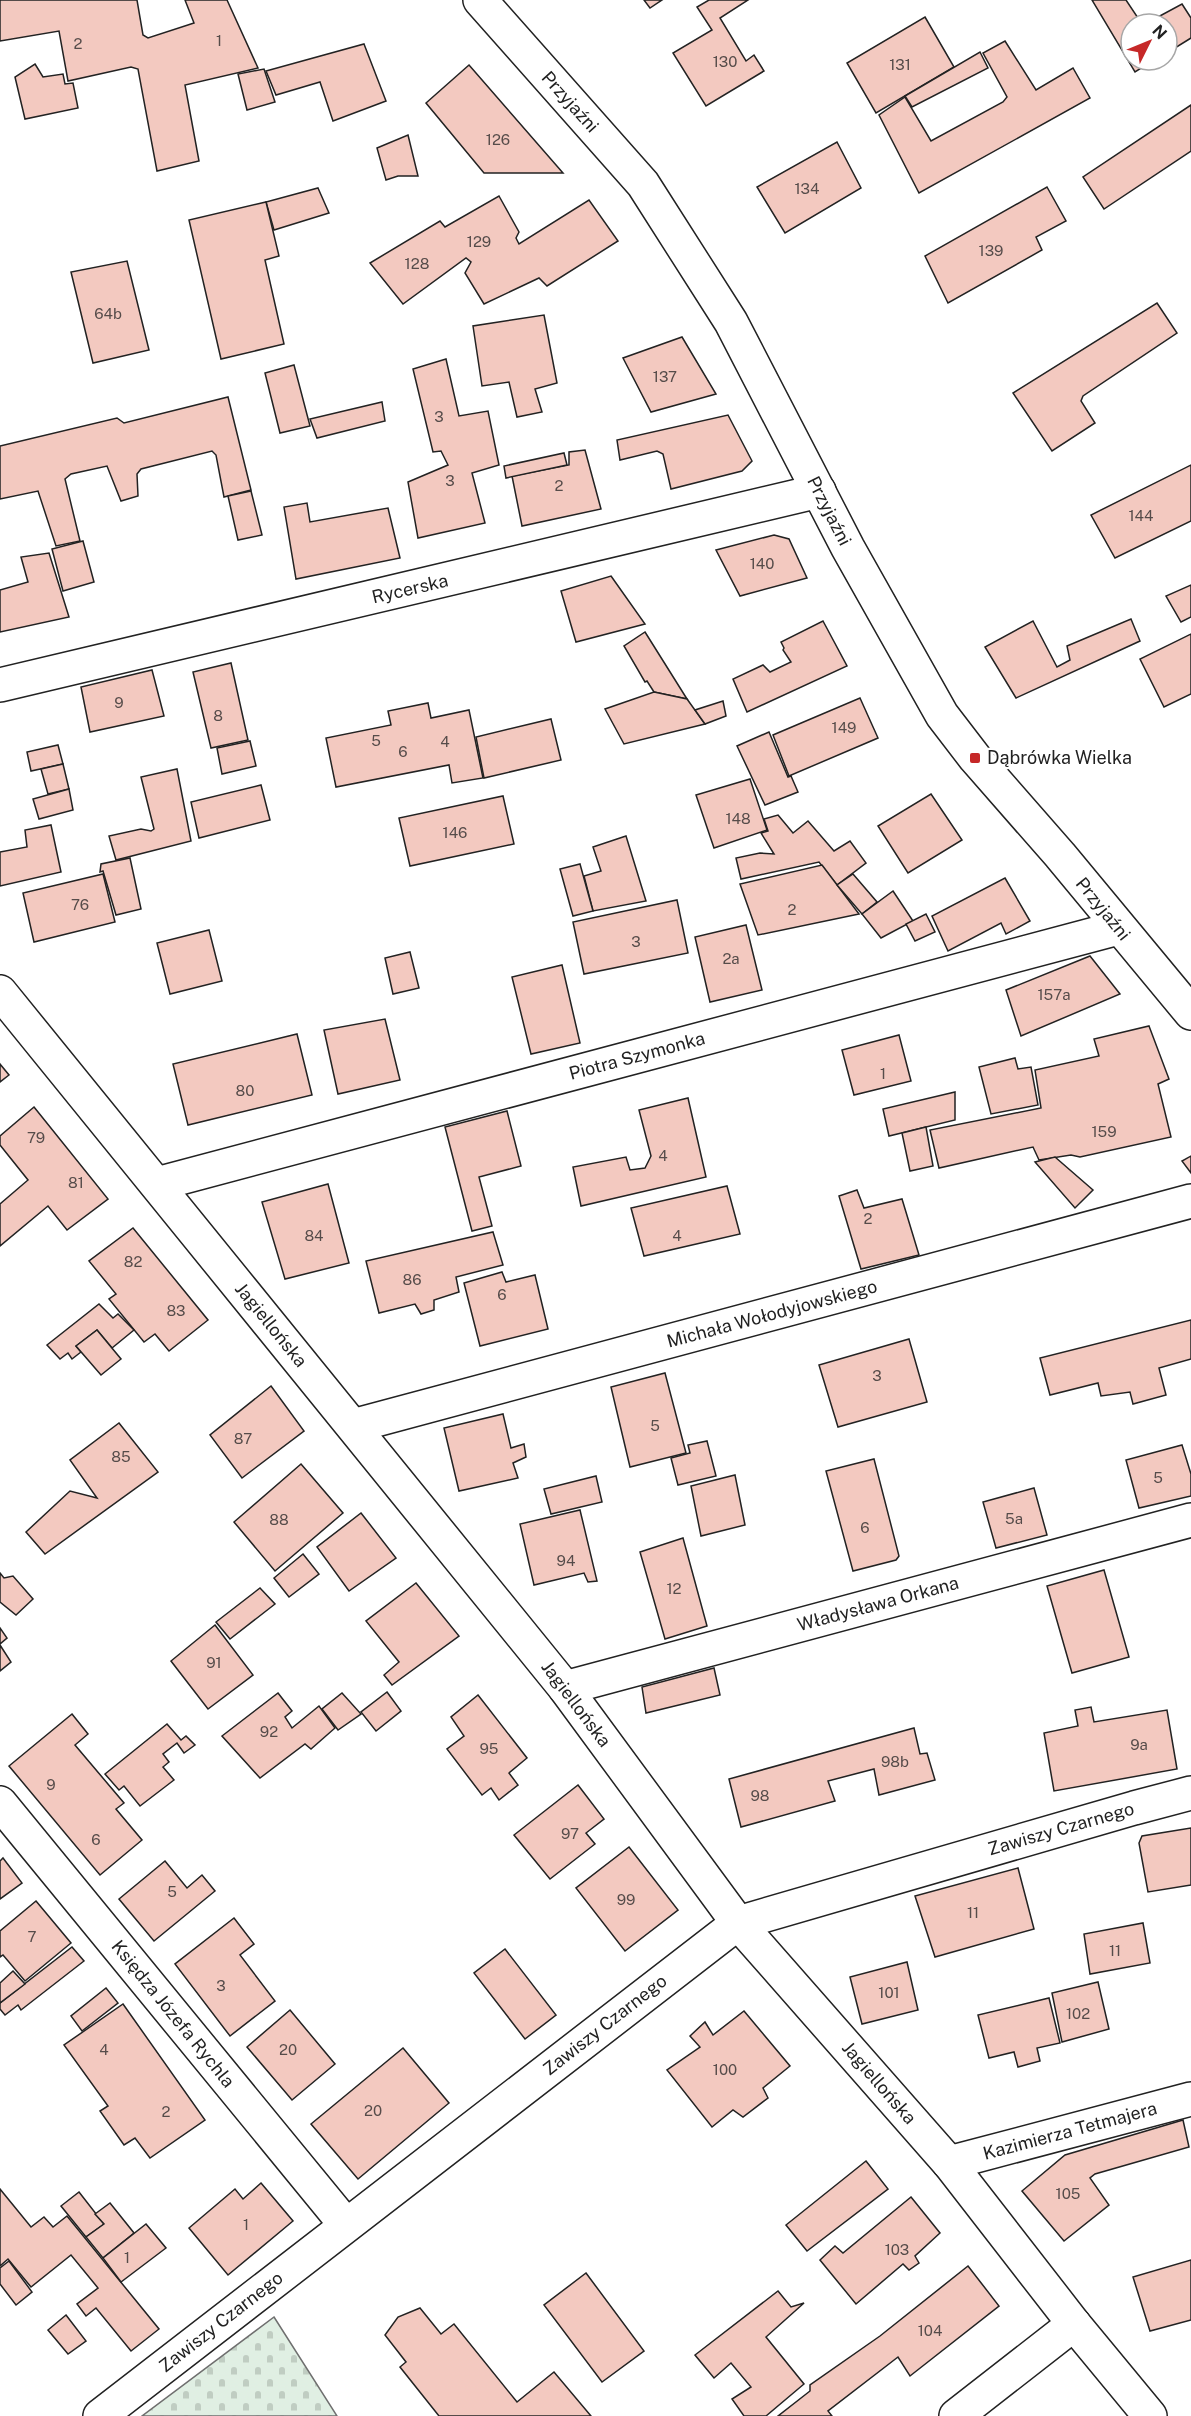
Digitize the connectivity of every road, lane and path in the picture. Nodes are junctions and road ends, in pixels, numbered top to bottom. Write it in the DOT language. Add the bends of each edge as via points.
graph roads {
  1 [pos="480,0"];
  2 [pos="819,491"];
  3 [pos="0,685"];
  4 [pos="1118,928"];
  5 [pos="0,992"];
  6 [pos="1191,1013"];
  7 [pos="157,1184"];
  8 [pos="1191,1201"];
  9 [pos="353,1426"];
  10 [pos="1191,1520"];
  11 [pos="565,1688"];
  12 [pos="1191,1794"];
  13 [pos="0,1803"];
  14 [pos="738,1923"];
  15 [pos="1191,2099"];
  16 [pos="949,2163"];
  17 [pos="346,2225"];
  18 [pos="1074,2324"];
  19 [pos="100,2416"];
  20 [pos="957,2416"];
  21 [pos="1150,2416"];
  1 -- 2 [label="street, Przyjaźni" via="643,184 730,322"];
  2 -- 3 [label="street, Rycerska"];
  2 -- 4 [label="street, Przyjaźni" via="942,715"];
  4 -- 6 [label="street, Przyjaźni"];
  4 -- 7 [label="street, Piotra Szymonka"];
  5 -- 7 [label="street, Jagiellońska"];
  7 -- 9 [label="street, Jagiellońska"];
  8 -- 9 [label="street, Michała Wołodyjowskiego"];
  9 -- 11 [label="street, Jagiellońska"];
  10 -- 11 [label="street, Władysława Orkana"];
  11 -- 14 [label="street, Jagiellońska"];
  12 -- 14 [label="street, Zawiszy Czarnego"];
  13 -- 17 [label="street, Księdza Józefa Rychla"];
  14 -- 16 [label="street, Jagiellońska"];
  14 -- 17 [label="street, Zawiszy Czarnego"];
  15 -- 16 [label="street, Kazimierza Tetmajera"];
  16 -- 18 [label="street, Jagiellońska"];
  17 -- 19 [label="street, Zawiszy Czarnego"];
  18 -- 20 [label="street"];
  18 -- 21 [label="street, Jagiellońska"];
}
